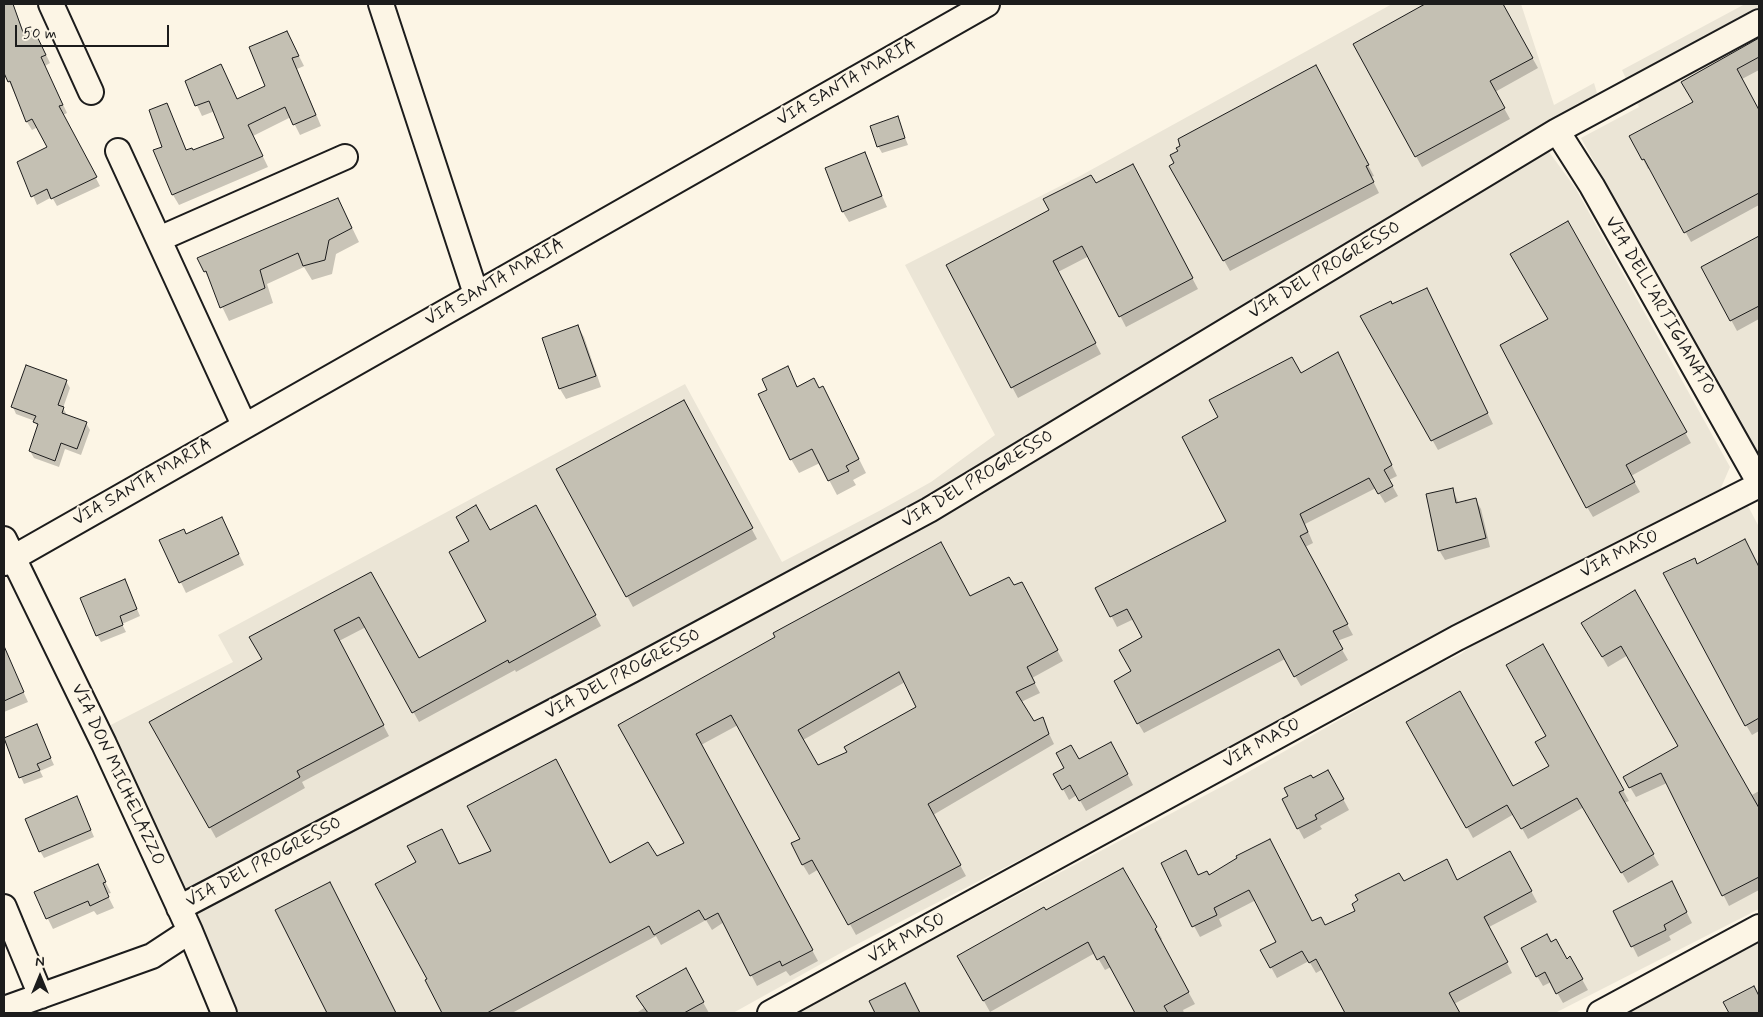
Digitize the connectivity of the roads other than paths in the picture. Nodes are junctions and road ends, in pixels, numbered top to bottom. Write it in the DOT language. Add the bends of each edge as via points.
graph roads {
  1 [pos="51,4"];
  2 [pos="381,4"];
  3 [pos="987,4"];
  4 [pos="1759,22"];
  5 [pos="91,92"];
  6 [pos="1557,131"];
  7 [pos="118,151"];
  8 [pos="345,157"];
  9 [pos="159,240"];
  10 [pos="476,294"];
  11 [pos="244,425"];
  12 [pos="1759,484"];
  13 [pos="6,553"];
  14 [pos="4,906"];
  15 [pos="179,908"];
  16 [pos="1759,927"];
  17 [pos="190,931"];
  18 [pos="41,996"];
  19 [pos="4,1009"];
  20 [pos="224,1013"];
  21 [pos="770,1013"];
  22 [pos="1600,1013"];
  1 -- 5 [label="street"];
  2 -- 10 [label="street"];
  3 -- 10 [label="street, VIA SANTA MARIA"];
  4 -- 6 [label="street, VIA DEL PROGRESSO"];
  6 -- 12 [label="street, VIA DELL'ARTIGIANATO" via="1592,186"];
  6 -- 15 [label="street, VIA DEL PROGRESSO" via="929,510"];
  7 -- 9 [label="street"];
  8 -- 9 [label="street"];
  9 -- 11 [label="street"];
  10 -- 11 [label="street, VIA SANTA MARIA"];
  11 -- 13 [label="street, VIA SANTA MARIA"];
  12 -- 21 [label="street, VIA MASO" via="1457,638"];
  13 -- 15 [label="street, VIA DON MICHELAZZO" via="104,744"];
  14 -- 18 [label="street"];
  15 -- 17 [label="street, VIA DON MICHELAZZO"];
  16 -- 22 [label="street"];
  17 -- 18 [label="street" via="152,956"];
  17 -- 20 [label="street, VIA DON MICHELAZZO"];
  18 -- 19 [label="street"];
}
